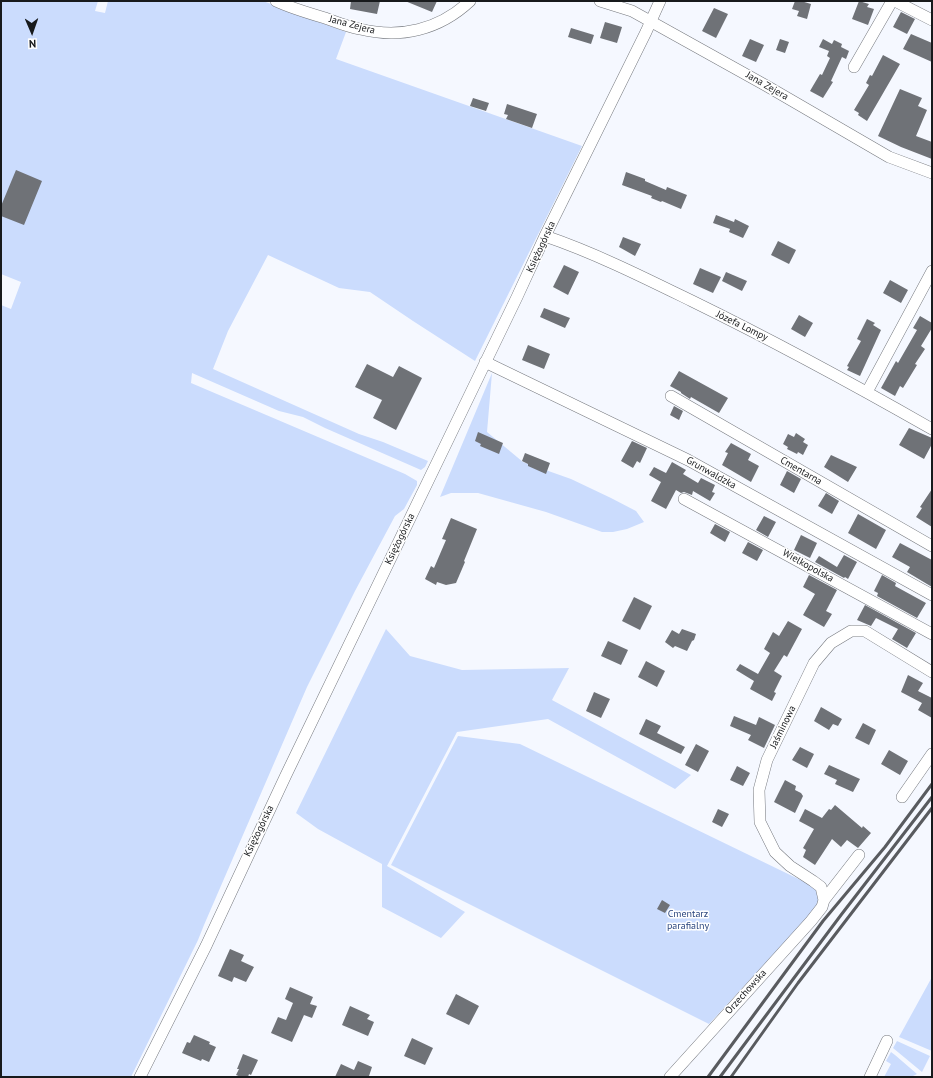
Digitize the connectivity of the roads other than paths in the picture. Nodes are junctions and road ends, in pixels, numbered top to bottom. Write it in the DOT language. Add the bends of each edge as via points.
graph roads {
  1 [pos="276,1"];
  2 [pos="470,1"];
  3 [pos="600,1"];
  4 [pos="660,1"];
  5 [pos="893,1"];
  6 [pos="632,6"];
  7 [pos="932,20"];
  8 [pos="651,21"];
  9 [pos="854,67"];
  10 [pos="932,173"];
  11 [pos="545,236"];
  12 [pos="932,271"];
  13 [pos="485,362"];
  14 [pos="867,392"];
  15 [pos="671,396"];
  16 [pos="932,429"];
  17 [pos="684,499"];
  18 [pos="932,546"];
  19 [pos="932,595"];
  20 [pos="932,634"];
  21 [pos="932,672"];
  22 [pos="932,754"];
  23 [pos="902,797"];
  24 [pos="859,855"];
  25 [pos="823,903"];
  26 [pos="887,1041"];
  27 [pos="140,1077"];
  28 [pos="670,1077"];
  29 [pos="870,1077"];
  1 -- 2 [label="street, Jana Zejera" via="359,29 386,34 412,32 437,24"];
  3 -- 6 [label="street, Jana Zejera"];
  4 -- 8 [label="street, Księżogórska"];
  5 -- 7 [label="street"];
  5 -- 9 [label="street"];
  6 -- 8 [label="street, Jana Zejera"];
  8 -- 10 [label="street, Jana Zejera" via="889,157"];
  8 -- 11 [label="street, Księżogórska"];
  11 -- 13 [label="street, Księżogórska"];
  11 -- 14 [label="street, Józefa Lompy" via="636,274 762,335"];
  12 -- 14 [label="street"];
  13 -- 19 [label="street, Grunwaldzka" via="688,460"];
  13 -- 27 [label="street, Księżogórska" via="206,946"];
  14 -- 16 [label="street, Józefa Lompy"];
  15 -- 18 [label="street, Cmentarna"];
  17 -- 20 [label="street, Wielkopolska"];
  21 -- 25 [label="street, Jaśminowa" via="866,631 851,631 831,643 814,663 767,760 759,790 760,822 765,836 775,852 790,866 821,887"];
  22 -- 23 [label="street"];
  24 -- 25 [label="street, Orzechowska"];
  25 -- 28 [label="street, Orzechowska" via="811,921"];
  26 -- 29 [label="street"];
}
